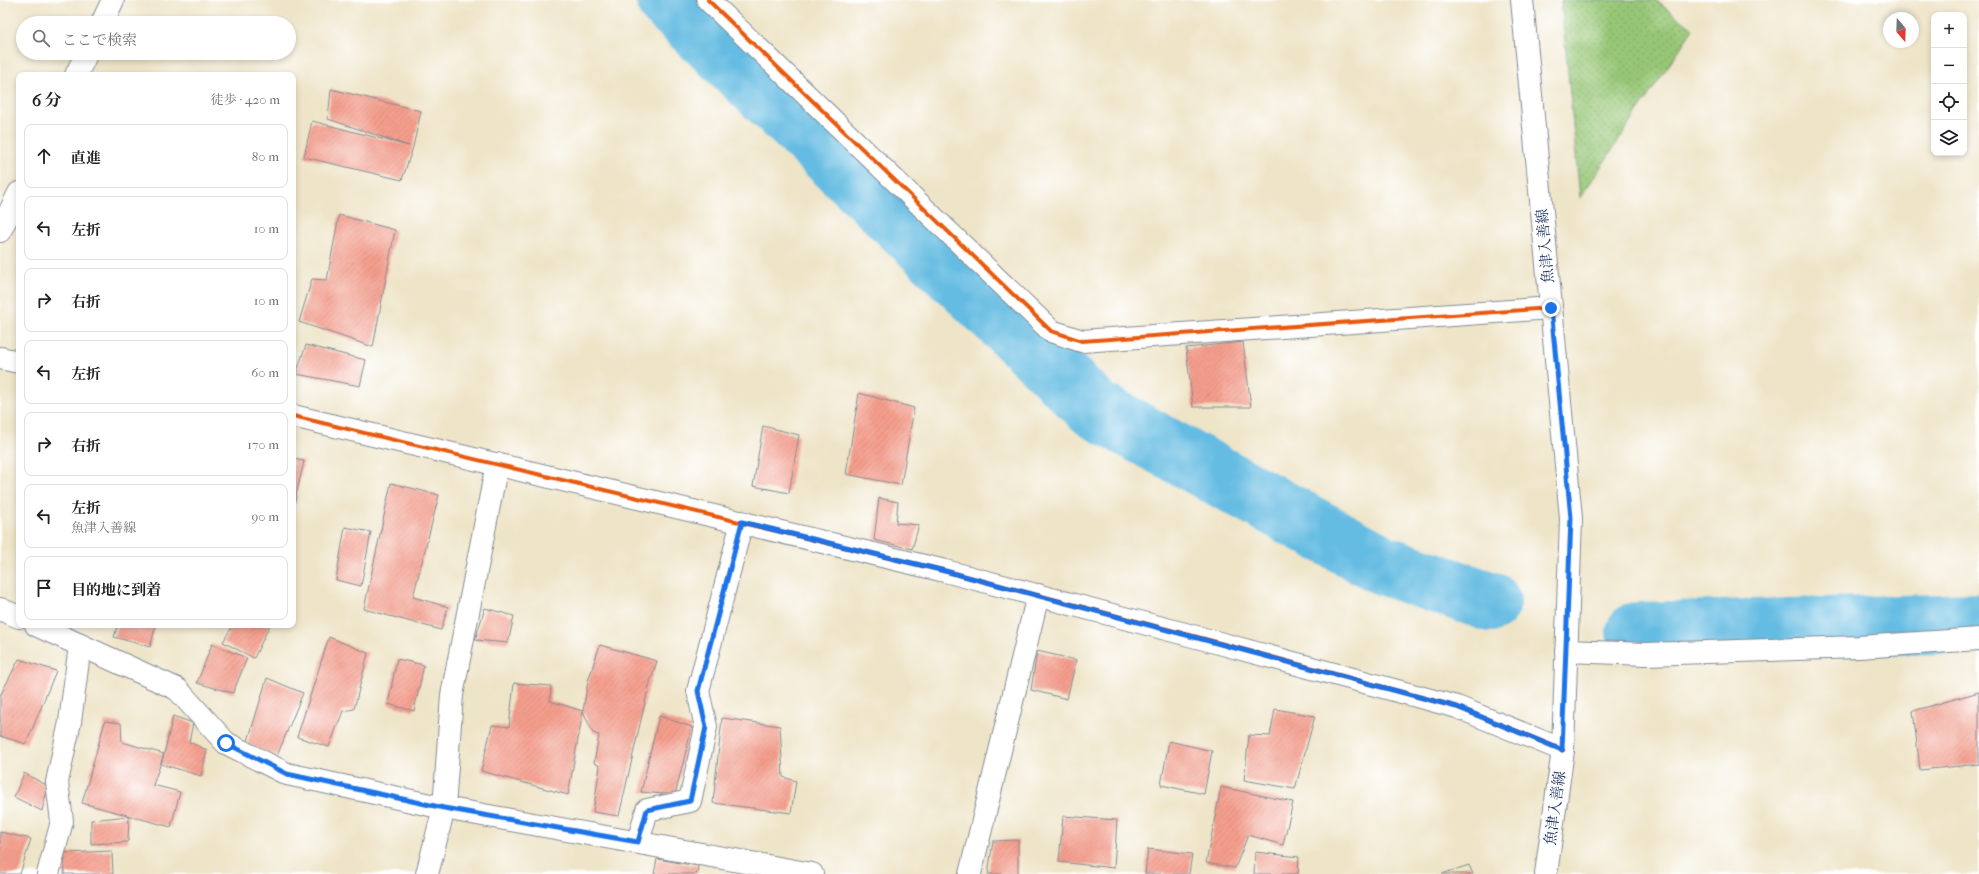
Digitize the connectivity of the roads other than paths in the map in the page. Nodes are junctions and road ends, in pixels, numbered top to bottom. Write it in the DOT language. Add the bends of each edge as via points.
graph roads {
  1 [pos="113,0"];
  2 [pos="708,0"];
  3 [pos="1522,0"];
  4 [pos="105,16"];
  5 [pos="84,60"];
  6 [pos="78,72"];
  7 [pos="16,199"];
  8 [pos="0,232"];
  9 [pos="1551,308"];
  10 [pos="0,358"];
  11 [pos="16,361"];
  12 [pos="296,417"];
  13 [pos="498,464"];
  14 [pos="742,522"];
  15 [pos="1038,595"];
  16 [pos="0,609"];
  17 [pos="16,616"];
  18 [pos="43,628"];
  19 [pos="1979,639"];
  20 [pos="80,645"];
  21 [pos="1566,651"];
  22 [pos="1562,750"];
  23 [pos="444,808"];
  24 [pos="638,842"];
  25 [pos="48,874"];
  26 [pos="427,874"];
  27 [pos="812,874"];
  28 [pos="970,874"];
  29 [pos="1546,874"];
  1 -- 4 [label="street"];
  2 -- 9 [label="street" via="1051,331 1082,341"];
  3 -- 9 [label="street, 魚津入善線"];
  5 -- 6 [label="street"];
  7 -- 8 [label="street"];
  9 -- 21 [label="street, 魚津入善線" via="1571,518"];
  10 -- 11 [label="street"];
  12 -- 13 [label="street"];
  13 -- 14 [label="street"];
  13 -- 23 [label="street" via="452,695"];
  14 -- 15 [label="street"];
  14 -- 24 [label="street" via="698,691 706,727 690,801 647,810"];
  15 -- 22 [label="street" via="1457,707"];
  15 -- 28 [label="street"];
  16 -- 17 [label="street"];
  18 -- 20 [label="street"];
  19 -- 21 [label="street" via="1859,647 1646,654"];
  20 -- 23 [label="street" via="176,689 226,743 287,774"];
  20 -- 25 [label="street" via="70,722 58,782 62,820"];
  21 -- 22 [label="street, 魚津入善線"];
  22 -- 29 [label="street, 魚津入善線"];
  23 -- 24 [label="street"];
  23 -- 26 [label="street"];
  24 -- 27 [label="street"];
}
